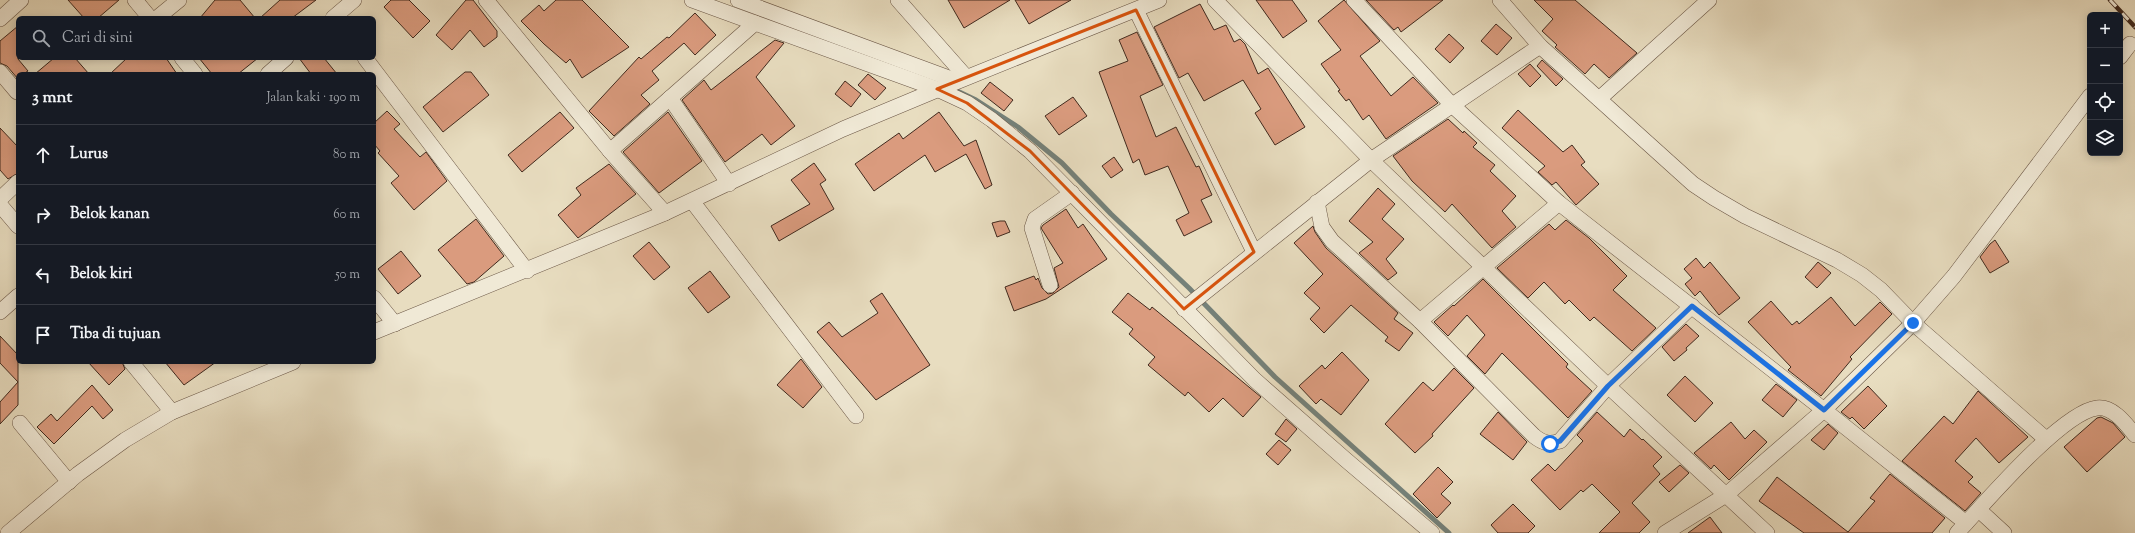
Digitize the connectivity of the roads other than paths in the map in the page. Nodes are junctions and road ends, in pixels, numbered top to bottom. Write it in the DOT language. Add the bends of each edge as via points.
graph roads {
  1 [pos="21,0"];
  2 [pos="135,0"];
  3 [pos="179,0"];
  4 [pos="354,0"];
  5 [pos="486,0"];
  6 [pos="692,0"];
  7 [pos="738,0"];
  8 [pos="898,0"];
  9 [pos="1159,0"];
  10 [pos="1215,0"];
  11 [pos="1354,0"];
  12 [pos="1500,0"];
  13 [pos="1709,0"];
  14 [pos="1136,10"];
  15 [pos="148,16"];
  16 [pos="159,16"];
  17 [pos="336,16"];
  18 [pos="0,19"];
  19 [pos="755,23"];
  20 [pos="2130,44"];
  21 [pos="1540,46"];
  22 [pos="2123,53"];
  23 [pos="184,60"];
  24 [pos="284,60"];
  25 [pos="367,60"];
  26 [pos="0,72"];
  27 [pos="193,72"];
  28 [pos="270,72"];
  29 [pos="376,72"];
  30 [pos="376,73"];
  31 [pos="951,84"];
  32 [pos="16,91"];
  33 [pos="670,98"];
  34 [pos="1599,98"];
  35 [pos="2087,100"];
  36 [pos="1452,105"];
  37 [pos="610,151"];
  38 [pos="1370,160"];
  39 [pos="16,184"];
  40 [pos="729,184"];
  41 [pos="1072,193"];
  42 [pos="0,198"];
  43 [pos="692,201"];
  44 [pos="1317,202"];
  45 [pos="1559,203"];
  46 [pos="0,205"];
  47 [pos="665,213"];
  48 [pos="16,224"];
  49 [pos="1254,252"];
  50 [pos="1484,266"];
  51 [pos="526,271"];
  52 [pos="1050,285"];
  53 [pos="16,298"];
  54 [pos="376,300"];
  55 [pos="1188,306"];
  56 [pos="1692,306"];
  57 [pos="0,312"];
  58 [pos="1420,320"];
  59 [pos="1913,323"];
  60 [pos="395,324"];
  61 [pos="376,331"];
  62 [pos="133,364"];
  63 [pos="288,364"];
  64 [pos="1608,386"];
  65 [pos="1824,410"];
  66 [pos="172,412"];
  67 [pos="856,416"];
  68 [pos="20,423"];
  69 [pos="2135,435"];
  70 [pos="2046,439"];
  71 [pos="69,482"];
  72 [pos="1726,495"];
  73 [pos="1979,510"];
  74 [pos="1962,528"];
  75 [pos="8,533"];
  76 [pos="1432,533"];
  77 [pos="1665,533"];
  78 [pos="1767,533"];
  79 [pos="2004,533"];
  1 -- 18 [label="street"];
  2 -- 15 [label="street"];
  3 -- 16 [label="street"];
  4 -- 17 [label="street"];
  5 -- 37 [label="street"];
  6 -- 19 [label="street"];
  7 -- 31 [label="street"];
  8 -- 31 [label="street"];
  9 -- 14 [label="street"];
  10 -- 38 [label="street"];
  11 -- 36 [label="street"];
  12 -- 21 [label="street"];
  13 -- 34 [label="street"];
  14 -- 31 [label="street"];
  14 -- 49 [label="street"];
  19 -- 31 [label="street"];
  19 -- 33 [label="street"];
  20 -- 22 [label="street"];
  21 -- 34 [label="street"];
  21 -- 36 [label="street"];
  23 -- 27 [label="street"];
  24 -- 28 [label="street"];
  25 -- 29 [label="street"];
  26 -- 32 [label="street"];
  30 -- 51 [label="street"];
  31 -- 40 [label="street" via="843,129"];
  31 -- 41 [label="street" via="967,103 992,120 1047,167"];
  33 -- 37 [label="street"];
  33 -- 40 [label="street"];
  34 -- 59 [label="street" via="1693,184 1739,212 1837,260 1881,290"];
  35 -- 59 [label="street" via="1954,276"];
  36 -- 38 [label="street"];
  36 -- 45 [label="street"];
  37 -- 47 [label="street"];
  38 -- 44 [label="street"];
  38 -- 50 [label="street"];
  39 -- 42 [label="street"];
  40 -- 43 [label="street"];
  41 -- 52 [label="street" via="1035,219 1032,228"];
  41 -- 55 [label="street"];
  43 -- 47 [label="street"];
  43 -- 67 [label="street"];
  44 -- 49 [label="street"];
  44 -- 58 [label="street" via="1322,227 1332,241"];
  45 -- 50 [label="street"];
  45 -- 56 [label="street"];
  46 -- 48 [label="street"];
  47 -- 51 [label="street"];
  49 -- 55 [label="street"];
  50 -- 58 [label="street"];
  50 -- 64 [label="street"];
  51 -- 60 [label="street"];
  53 -- 57 [label="street"];
  54 -- 60 [label="street"];
  55 -- 76 [label="street" via="1255,380"];
  56 -- 64 [label="street"];
  56 -- 65 [label="street"];
  58 -- 64 [label="street" via="1541,441 1550,444 1560,441"];
  59 -- 65 [label="street"];
  59 -- 70 [label="street"];
  60 -- 61 [label="street"];
  62 -- 66 [label="street"];
  63 -- 66 [label="street"];
  64 -- 72 [label="street"];
  65 -- 72 [label="street"];
  65 -- 74 [label="street"];
  66 -- 71 [label="street" via="125,440"];
  68 -- 71 [label="street"];
  69 -- 70 [label="street" via="2109,409 2096,408 2074,417"];
  70 -- 73 [label="street"];
  71 -- 75 [label="street"];
  72 -- 77 [label="street"];
  72 -- 78 [label="street"];
  73 -- 74 [label="street"];
  73 -- 79 [label="street"];
}
